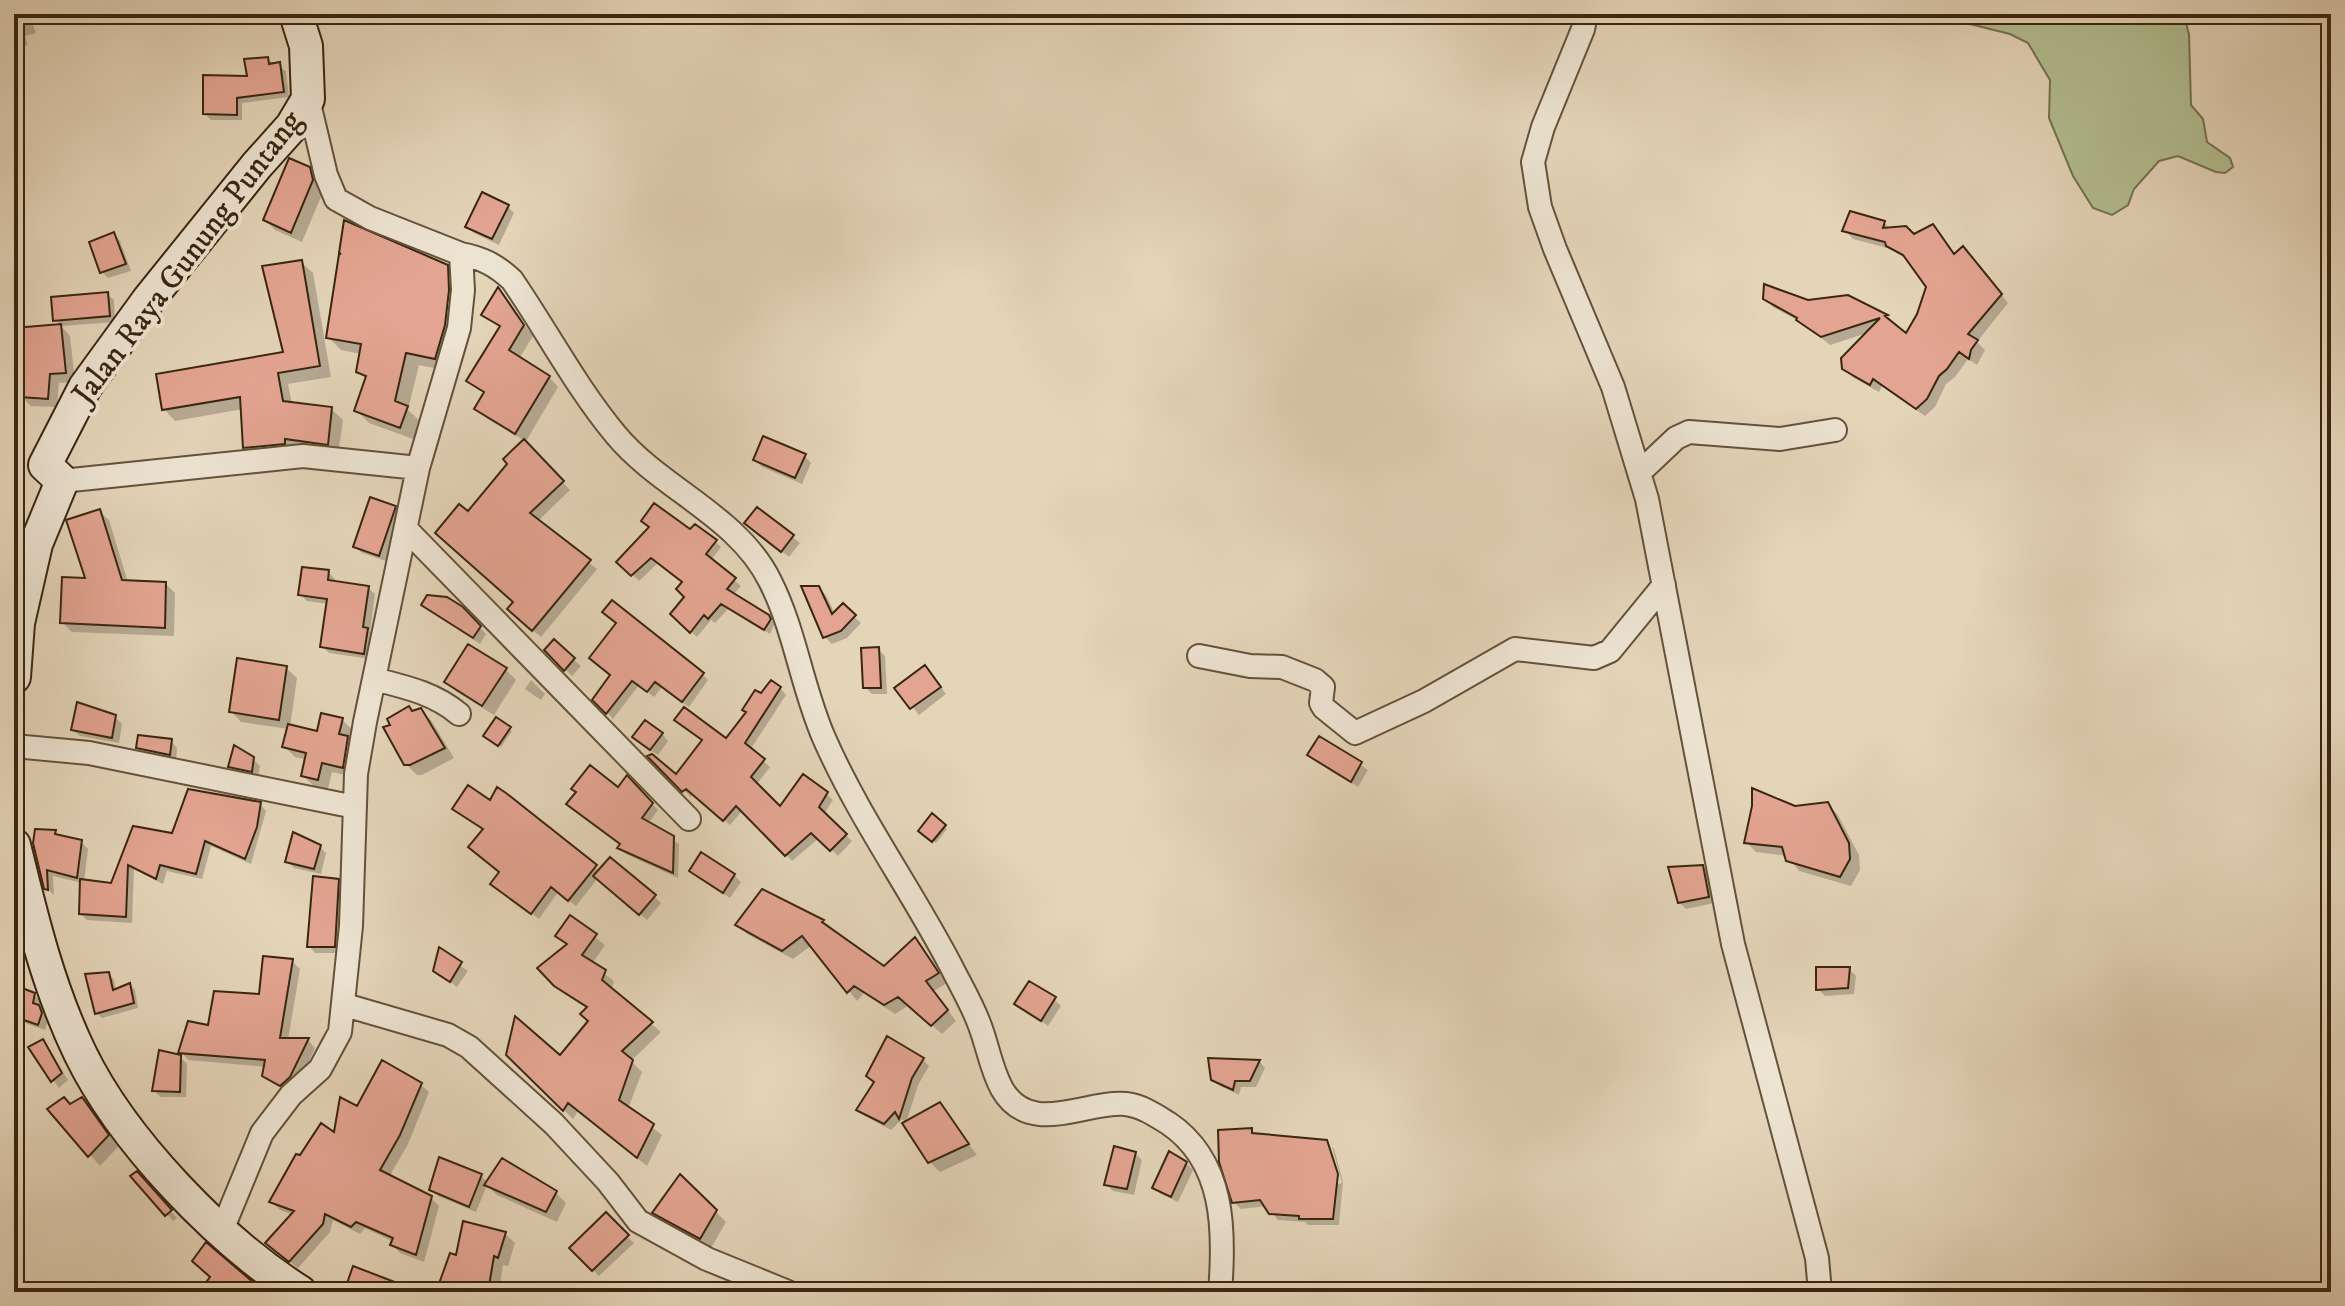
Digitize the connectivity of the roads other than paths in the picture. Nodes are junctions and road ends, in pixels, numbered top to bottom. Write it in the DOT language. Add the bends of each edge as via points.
graph roads {
  1 [pos="296,14"];
  2 [pos="1586,14"];
  3 [pos="308,99"];
  4 [pos="461,254"];
  5 [pos="1835,430"];
  6 [pos="418,468"];
  7 [pos="1639,473"];
  8 [pos="62,481"];
  9 [pos="406,529"];
  10 [pos="1664,585"];
  11 [pos="1199,656"];
  12 [pos="14,677"];
  13 [pos="374,679"];
  14 [pos="459,714"];
  15 [pos="14,746"];
  16 [pos="355,807"];
  17 [pos="689,819"];
  18 [pos="14,845"];
  19 [pos="345,1005"];
  20 [pos="222,1230"];
  21 [pos="281,1287"];
  22 [pos="788,1292"];
  23 [pos="1220,1292"];
  24 [pos="1820,1292"];
  1 -- 3 [label="street, Jalan Raya Gunung Puntang" via="306,46"];
  2 -- 7 [label="street" via="1533,162 1540,207 1613,387"];
  3 -- 4 [label="street" via="336,199"];
  3 -- 8 [label="street, Jalan Raya Gunung Puntang" via="85,387 45,465"];
  4 -- 6 [label="street" via="459,328"];
  4 -- 23 [label="street" via="479,257 512,280 617,436 743,542 770,580 824,737 957,980 1003,1091 1013,1102 1040,1114 1125,1104 1148,1111 1191,1143 1216,1191 1223,1230"];
  5 -- 7 [label="street" via="1780,439 1689,432"];
  6 -- 8 [label="street" via="303,456"];
  6 -- 9 [label="street"];
  7 -- 10 [label="street"];
  8 -- 12 [label="street" via="36,544 18,623"];
  9 -- 13 [label="street"];
  9 -- 17 [label="street"];
  10 -- 11 [label="street" via="1602,657 1515,649 1355,733 1324,708 1323,687 1315,680 1276,666"];
  10 -- 24 [label="street" via="1733,944 1817,1258"];
  13 -- 14 [label="street" via="427,693"];
  13 -- 16 [label="street"];
  15 -- 16 [label="street" via="89,753"];
  16 -- 19 [label="street"];
  18 -- 20 [label="street" via="33,927 80,1053 108,1103 173,1183"];
  19 -- 20 [label="street" via="330,1054 262,1133"];
  19 -- 22 [label="street" via="448,1035 469,1047 554,1124 638,1221 707,1259"];
  20 -- 21 [label="street"];
}
